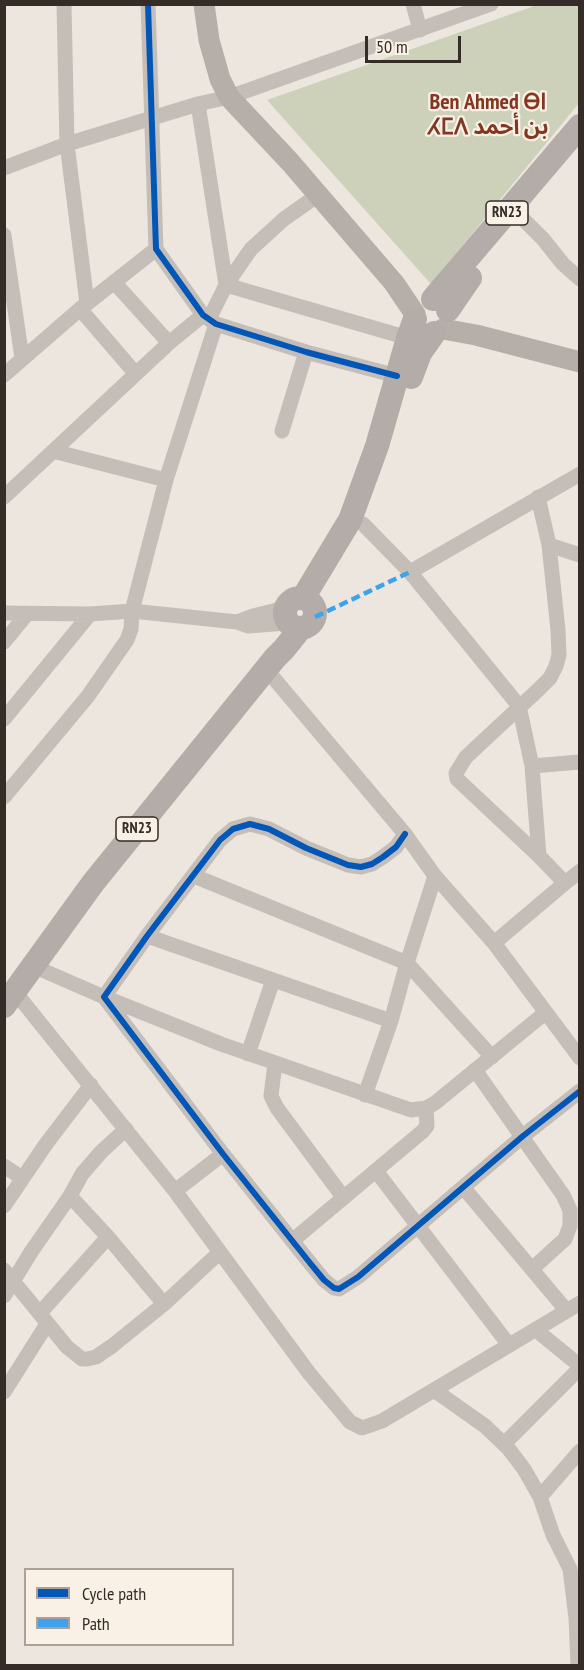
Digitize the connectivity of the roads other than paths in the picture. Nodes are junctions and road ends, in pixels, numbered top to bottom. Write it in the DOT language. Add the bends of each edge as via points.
graph roads {
  1 [pos="64,4"];
  2 [pos="148,4"];
  3 [pos="204,4"];
  4 [pos="413,4"];
  5 [pos="488,5"];
  6 [pos="452,11"];
  7 [pos="420,30"];
  8 [pos="229,97"];
  9 [pos="198,104"];
  10 [pos="152,118"];
  11 [pos="579,126"];
  12 [pos="67,144"];
  13 [pos="579,148"];
  14 [pos="4,168"];
  15 [pos="318,195"];
  16 [pos="521,217"];
  17 [pos="4,236"];
  18 [pos="156,249"];
  19 [pos="579,279"];
  20 [pos="114,282"];
  21 [pos="226,285"];
  22 [pos="84,306"];
  23 [pos="430,318"];
  24 [pos="209,319"];
  25 [pos="169,343"];
  26 [pos="306,352"];
  27 [pos="22,358"];
  28 [pos="579,362"];
  29 [pos="136,374"];
  30 [pos="4,375"];
  31 [pos="397,376"];
  32 [pos="282,431"];
  33 [pos="53,451"];
  34 [pos="579,474"];
  35 [pos="166,480"];
  36 [pos="4,497"];
  37 [pos="538,497"];
  38 [pos="363,524"];
  39 [pos="549,545"];
  40 [pos="579,555"];
  41 [pos="410,572"];
  42 [pos="132,611"];
  43 [pos="4,613"];
  44 [pos="90,614"];
  45 [pos="27,615"];
  46 [pos="296,615"];
  47 [pos="4,642"];
  48 [pos="270,663"];
  49 [pos="519,706"];
  50 [pos="4,719"];
  51 [pos="579,762"];
  52 [pos="532,766"];
  53 [pos="4,797"];
  54 [pos="405,834"];
  55 [pos="539,856"];
  56 [pos="579,870"];
  57 [pos="194,876"];
  58 [pos="435,876"];
  59 [pos="565,883"];
  60 [pos="147,936"];
  61 [pos="494,943"];
  62 [pos="407,963"];
  63 [pos="33,966"];
  64 [pos="273,980"];
  65 [pos="104,998"];
  66 [pos="10,999"];
  67 [pos="545,1014"];
  68 [pos="391,1021"];
  69 [pos="577,1048"];
  70 [pos="249,1054"];
  71 [pos="492,1057"];
  72 [pos="275,1063"];
  73 [pos="475,1070"];
  74 [pos="91,1085"];
  75 [pos="579,1091"];
  76 [pos="365,1095"];
  77 [pos="426,1108"];
  78 [pos="126,1129"];
  79 [pos="523,1136"];
  80 [pos="223,1154"];
  81 [pos="4,1166"];
  82 [pos="376,1170"];
  83 [pos="22,1178"];
  84 [pos="463,1187"];
  85 [pos="175,1191"];
  86 [pos="70,1196"];
  87 [pos="343,1197"];
  88 [pos="4,1206"];
  89 [pos="418,1227"];
  90 [pos="575,1227"];
  91 [pos="108,1237"];
  92 [pos="292,1241"];
  93 [pos="220,1252"];
  94 [pos="532,1269"];
  95 [pos="9,1275"];
  96 [pos="4,1296"];
  97 [pos="164,1304"];
  98 [pos="573,1307"];
  99 [pos="44,1318"];
  100 [pos="536,1330"];
  101 [pos="509,1346"];
  102 [pos="579,1367"];
  103 [pos="434,1390"];
  104 [pos="4,1392"];
  105 [pos="504,1444"];
  106 [pos="579,1451"];
  107 [pos="540,1497"];
  108 [pos="575,1578"];
  109 [pos="578,1665"];
  1 -- 12 [label="street"];
  2 -- 10 [label="street"];
  3 -- 8 [label="main road" via="209,40"];
  4 -- 7 [label="street"];
  5 -- 6 [label="street"];
  6 -- 7 [label="street"];
  7 -- 8 [label="street"];
  8 -- 9 [label="street"];
  8 -- 15 [label="main road"];
  9 -- 10 [label="street"];
  9 -- 21 [label="street"];
  10 -- 12 [label="street"];
  10 -- 18 [label="street"];
  11 -- 23 [label="main road, RN23"];
  12 -- 14 [label="street"];
  12 -- 22 [label="street"];
  13 -- 16 [label="main road, RN23"];
  15 -- 21 [label="street" via="265,234"];
  15 -- 23 [label="main road" via="394,283"];
  16 -- 19 [label="street"];
  16 -- 23 [label="main road, RN23"];
  17 -- 27 [label="street"];
  18 -- 20 [label="street"];
  18 -- 24 [label="street"];
  20 -- 22 [label="street"];
  20 -- 25 [label="street"];
  21 -- 23 [label="street"];
  21 -- 24 [label="street"];
  22 -- 27 [label="street"];
  22 -- 29 [label="street"];
  23 -- 28 [label="main road" via="476,335"];
  23 -- 31 [label="main road, RN23"];
  23 -- 38 [label="main road, RN23"];
  24 -- 25 [label="street"];
  24 -- 26 [label="street"];
  24 -- 35 [label="street"];
  25 -- 29 [label="street"];
  26 -- 31 [label="street"];
  26 -- 32 [label="street"];
  27 -- 30 [label="street"];
  29 -- 33 [label="street"];
  31 -- 46 [label="main road, RN23" via="350,520"];
  33 -- 35 [label="street"];
  33 -- 36 [label="street"];
  34 -- 37 [label="street"];
  35 -- 42 [label="street"];
  37 -- 39 [label="street"];
  37 -- 41 [label="street"];
  38 -- 41 [label="street"];
  38 -- 46 [label="main road, RN23" via="339,567"];
  39 -- 40 [label="street"];
  39 -- 49 [label="street" via="559,655 550,678"];
  41 -- 49 [label="street"];
  42 -- 44 [label="street"];
  42 -- 46 [label="street" via="237,622 253,615"];
  42 -- 53 [label="street" via="127,640 110,666"];
  43 -- 45 [label="street"];
  44 -- 45 [label="street"];
  44 -- 50 [label="street"];
  45 -- 47 [label="street"];
  46 -- 48 [label="main road, RN23" via="277,643"];
  48 -- 54 [label="street"];
  48 -- 63 [label="main road, RN23" via="93,883"];
  49 -- 52 [label="street"];
  49 -- 55 [label="street" via="466,757 456,773 457,779"];
  51 -- 52 [label="street"];
  52 -- 55 [label="street"];
  54 -- 57 [label="street" via="383,857 361,867 250,824 233,829 220,840"];
  54 -- 58 [label="street"];
  55 -- 59 [label="street"];
  56 -- 59 [label="street"];
  57 -- 60 [label="street"];
  57 -- 62 [label="street"];
  58 -- 61 [label="street"];
  58 -- 62 [label="street"];
  59 -- 61 [label="street"];
  60 -- 64 [label="street"];
  60 -- 65 [label="street"];
  61 -- 67 [label="street"];
  62 -- 68 [label="street"];
  62 -- 71 [label="street"];
  63 -- 65 [label="street"];
  63 -- 66 [label="main road, RN23"];
  64 -- 68 [label="street"];
  64 -- 70 [label="street"];
  65 -- 70 [label="street"];
  65 -- 80 [label="street"];
  66 -- 74 [label="street"];
  67 -- 69 [label="street"];
  67 -- 71 [label="street"];
  68 -- 76 [label="street"];
  70 -- 72 [label="street"];
  71 -- 73 [label="street"];
  72 -- 76 [label="street"];
  72 -- 87 [label="street" via="271,1096 277,1108"];
  73 -- 77 [label="street"];
  73 -- 79 [label="street"];
  74 -- 78 [label="street"];
  74 -- 83 [label="street"];
  75 -- 79 [label="street"];
  76 -- 77 [label="street" via="411,1110"];
  77 -- 82 [label="street" via="427,1126 423,1131"];
  78 -- 85 [label="street"];
  78 -- 86 [label="street" via="90,1163"];
  79 -- 84 [label="street"];
  79 -- 90 [label="street" via="563,1195"];
  80 -- 85 [label="street"];
  80 -- 92 [label="street"];
  81 -- 83 [label="street"];
  82 -- 87 [label="street"];
  82 -- 89 [label="street"];
  83 -- 88 [label="street"];
  84 -- 89 [label="street"];
  84 -- 94 [label="street"];
  85 -- 93 [label="street"];
  86 -- 91 [label="street"];
  86 -- 95 [label="street"];
  87 -- 92 [label="street"];
  89 -- 92 [label="street" via="339,1289 324,1280"];
  89 -- 101 [label="street"];
  90 -- 94 [label="street"];
  91 -- 97 [label="street"];
  91 -- 99 [label="street"];
  93 -- 97 [label="street"];
  93 -- 103 [label="street" via="350,1422 362,1428 382,1421"];
  94 -- 98 [label="street"];
  95 -- 96 [label="street"];
  95 -- 99 [label="street"];
  97 -- 99 [label="street" via="112,1346 87,1359 76,1356"];
  98 -- 100 [label="street"];
  99 -- 104 [label="street"];
  100 -- 101 [label="street"];
  100 -- 102 [label="street"];
  101 -- 103 [label="street"];
  102 -- 105 [label="street"];
  103 -- 105 [label="street"];
  105 -- 107 [label="street"];
  106 -- 107 [label="street"];
  107 -- 108 [label="street" via="552,1535"];
  108 -- 109 [label="street"];
}
